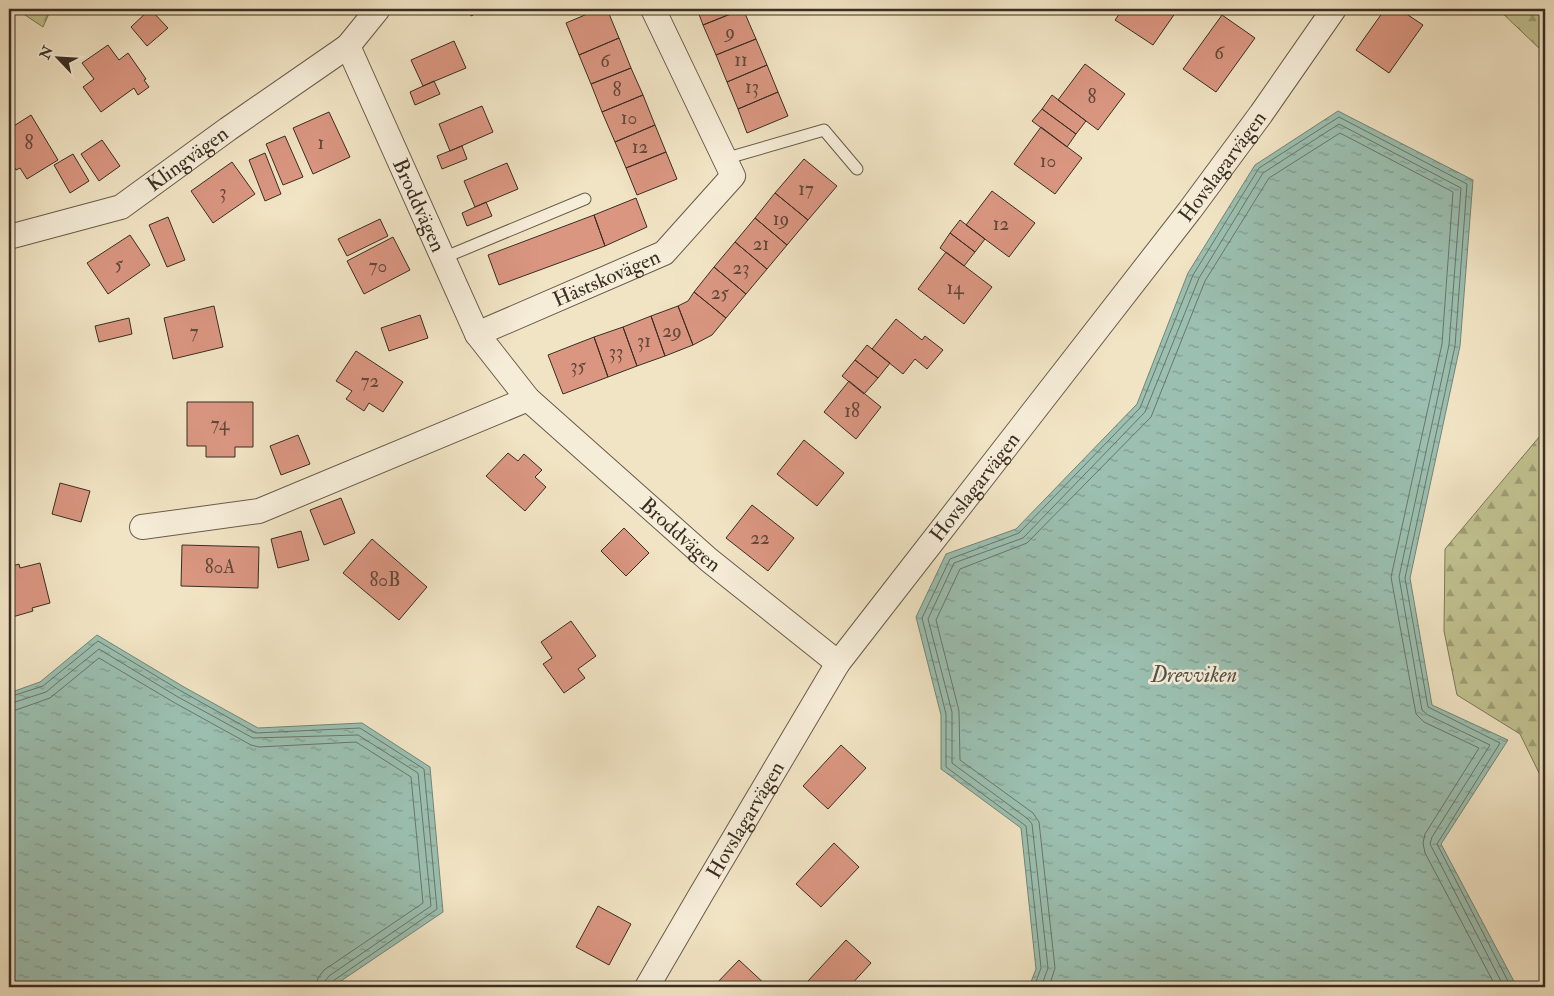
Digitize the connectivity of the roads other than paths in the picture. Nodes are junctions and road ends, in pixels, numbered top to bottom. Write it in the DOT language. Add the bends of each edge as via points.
graph roads {
  1 [pos="378,9"];
  2 [pos="653,9"];
  3 [pos="1334,9"];
  4 [pos="348,46"];
  5 [pos="724,160"];
  6 [pos="857,169"];
  7 [pos="585,199"];
  8 [pos="9,237"];
  9 [pos="443,258"];
  10 [pos="477,334"];
  11 [pos="528,399"];
  12 [pos="142,527"];
  13 [pos="838,663"];
  14 [pos="649,986"];
  1 -- 4 [label="street"];
  2 -- 5 [label="street, Hästskovägen"];
  3 -- 13 [label="street, Hovslagarvägen" via="1190,210"];
  4 -- 8 [label="street, Klingvägen" via="122,206"];
  4 -- 9 [label="street, Broddvägen"];
  5 -- 6 [label="lane" via="824,130"];
  5 -- 10 [label="street, Hästskovägen" via="733,176 664,253"];
  7 -- 9 [label="lane"];
  9 -- 10 [label="street, Broddvägen"];
  10 -- 11 [label="street, Broddvägen"];
  11 -- 12 [label="street" via="259,511"];
  11 -- 13 [label="street, Broddvägen" via="709,560"];
  13 -- 14 [label="street, Hovslagarvägen"];
}
